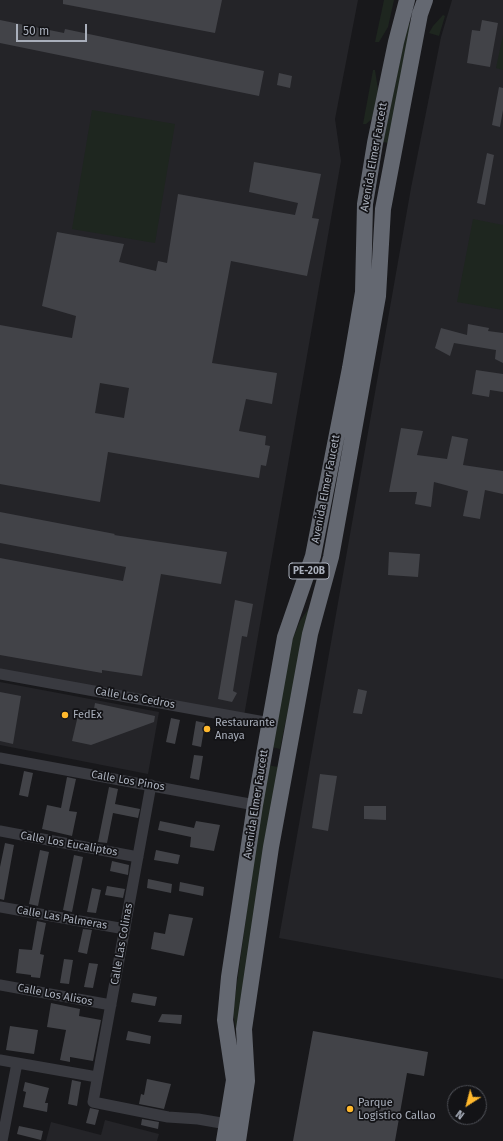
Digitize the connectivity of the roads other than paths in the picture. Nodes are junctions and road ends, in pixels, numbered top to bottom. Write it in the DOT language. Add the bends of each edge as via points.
graph roads {
  1 [pos="407,0"];
  2 [pos="425,0"];
  3 [pos="0,674"];
  4 [pos="270,723"];
  5 [pos="264,756"];
  6 [pos="0,758"];
  7 [pos="287,760"];
  8 [pos="151,785"];
  9 [pos="255,805"];
  10 [pos="0,831"];
  11 [pos="138,857"];
  12 [pos="0,907"];
  13 [pos="125,929"];
  14 [pos="0,985"];
  15 [pos="110,1005"];
  16 [pos="0,1060"];
  17 [pos="17,1063"];
  18 [pos="97,1077"];
  19 [pos="227,1124"];
  20 [pos="2,1141"];
  21 [pos="224,1141"];
  22 [pos="238,1141"];
  1 -- 4 [label="highway, Avenida Elmer Faucett / PE-20B" via="375,143 366,200 363,292 350,368 313,556 285,637"];
  2 -- 7 [label="highway, Avenida Elmer Faucett / PE-20B" via="420,14 383,209 378,296 335,535 310,634"];
  3 -- 4 [label="street, Calle Los Cedros"];
  4 -- 5 [label="highway, Avenida Elmer Faucett / PE-20B"];
  5 -- 7 [label="highway"];
  5 -- 9 [label="highway, Avenida Elmer Faucett / PE-20B"];
  6 -- 8 [label="street, Calle Los Pinos"];
  7 -- 22 [label="highway, Avenida Elmer Faucett / PE-20B" via="244,1030 247,1081"];
  8 -- 9 [label="street, Calle Los Pinos"];
  8 -- 11 [label="street, Calle Las Colinas"];
  9 -- 19 [label="highway, Avenida Elmer Faucett / PE-20B" via="225,1020 234,1080"];
  10 -- 11 [label="street, Calle Los Eucaliptos"];
  11 -- 13 [label="street, Calle Las Colinas"];
  12 -- 13 [label="street, Calle Las Palmeras"];
  13 -- 15 [label="street, Calle Las Colinas"];
  14 -- 15 [label="street, Calle Los Alisos"];
  15 -- 18 [label="street, Calle Las Colinas"];
  16 -- 17 [label="street"];
  17 -- 18 [label="street"];
  17 -- 20 [label="street"];
  18 -- 19 [label="street, Calle Las Colinas" via="93,1102 168,1117"];
  19 -- 21 [label="highway, Avenida Elmer Faucett / PE-20B"];
}
